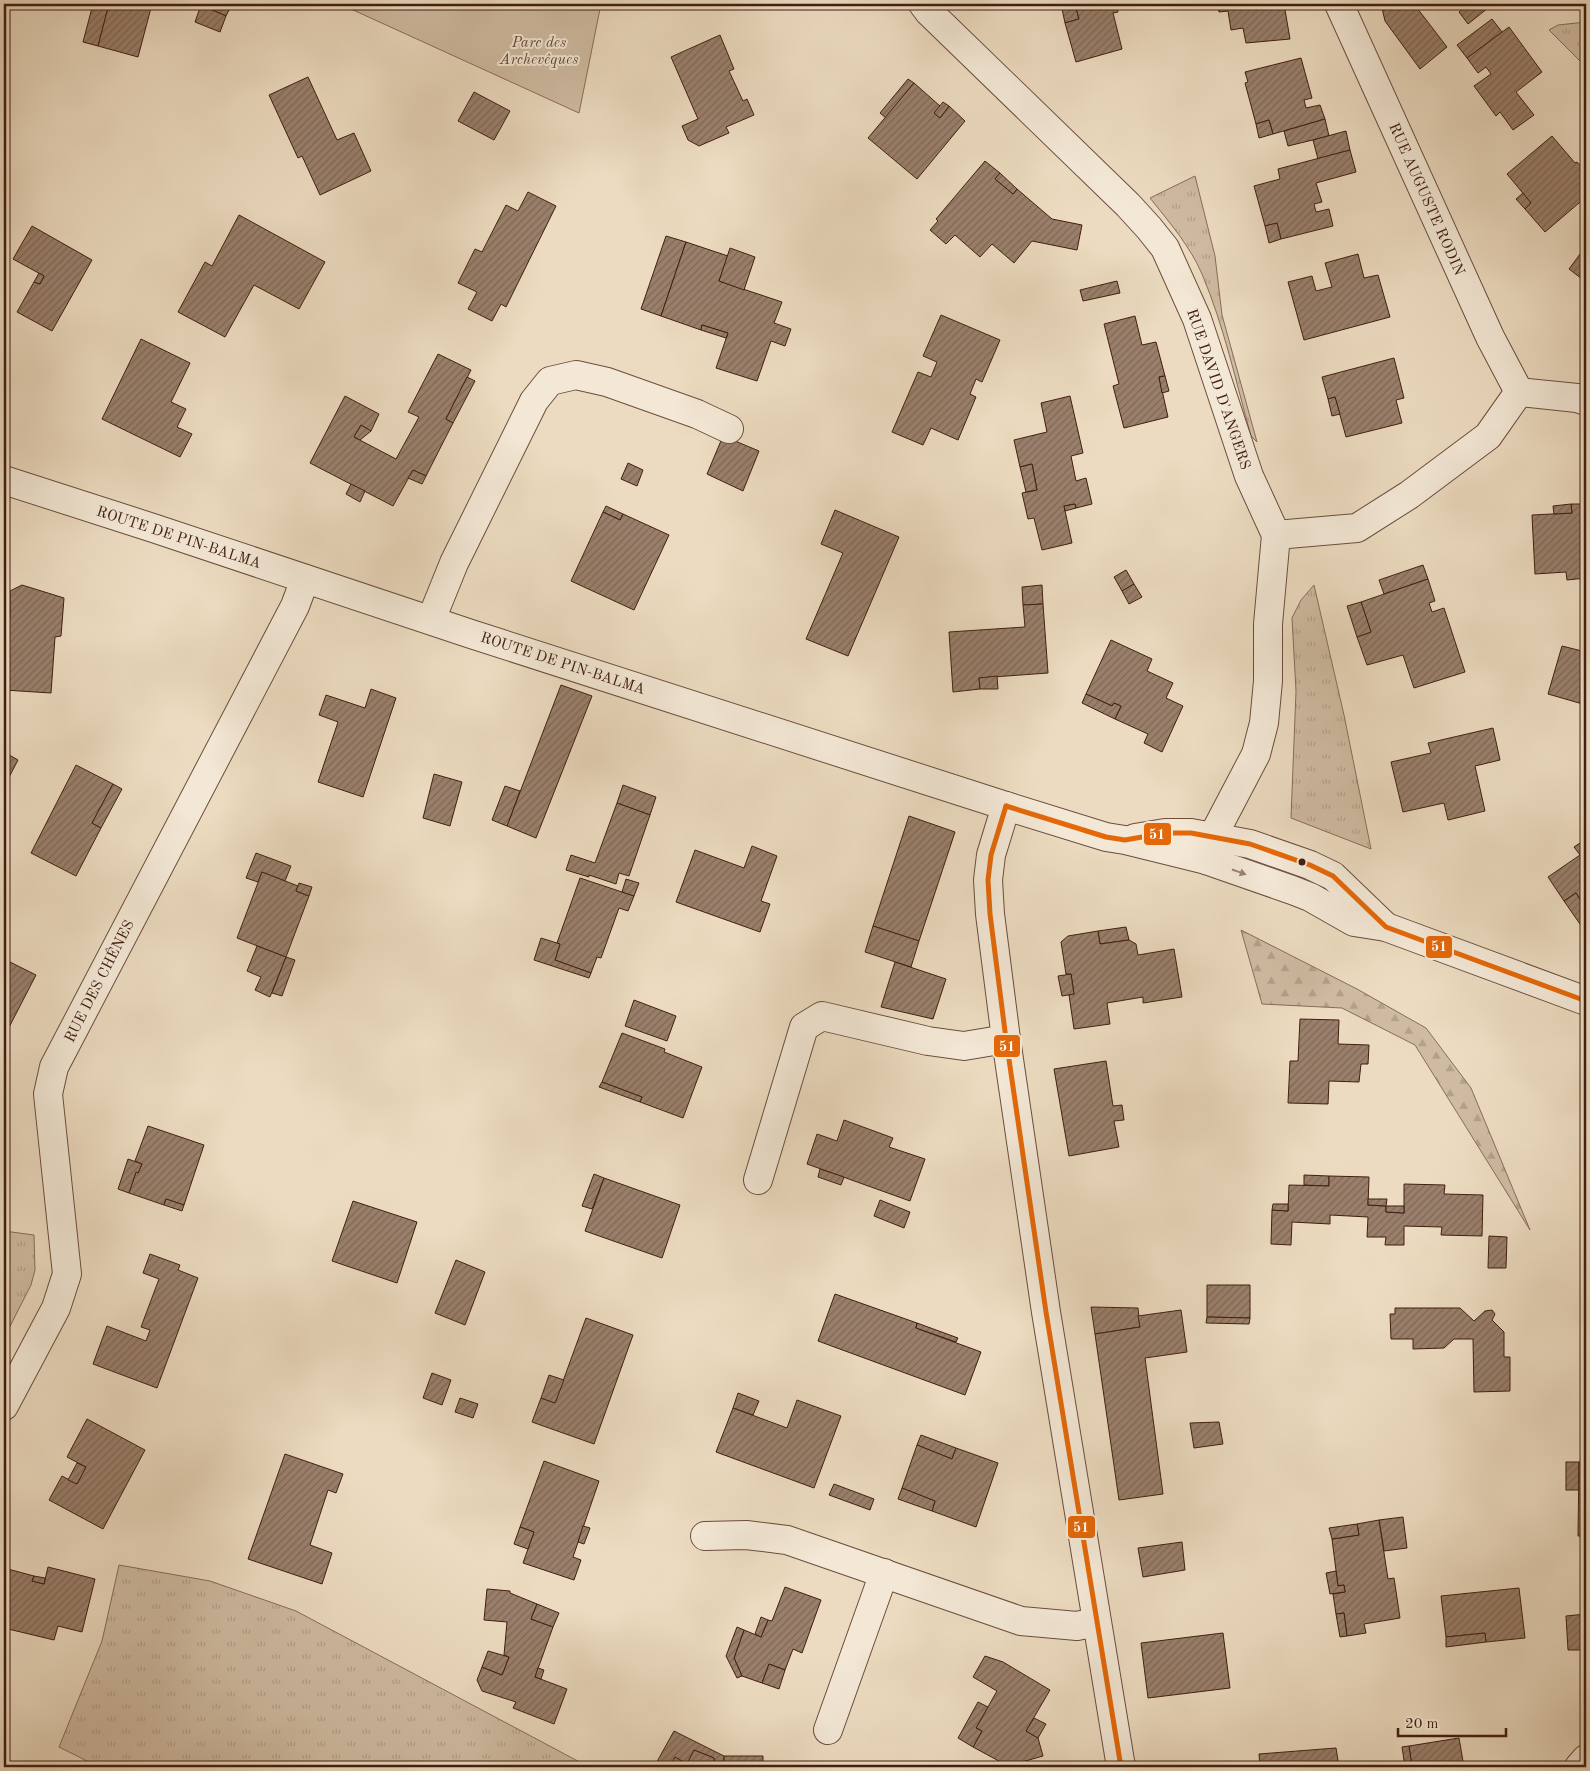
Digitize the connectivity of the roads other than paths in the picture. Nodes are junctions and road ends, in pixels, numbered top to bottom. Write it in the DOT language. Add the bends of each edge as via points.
graph roads {
  1 [pos="923,4"];
  2 [pos="1339,4"];
  3 [pos="1519,392"];
  4 [pos="1586,401"];
  5 [pos="729,429"];
  6 [pos="4,480"];
  7 [pos="1276,535"];
  8 [pos="306,579"];
  9 [pos="431,620"];
  10 [pos="1006,806"];
  11 [pos="1209,848"];
  12 [pos="1586,1001"];
  13 [pos="1006,1039"];
  14 [pos="758,1180"];
  15 [pos="4,1406"];
  16 [pos="706,1536"];
  17 [pos="884,1574"];
  18 [pos="1096,1622"];
  19 [pos="828,1730"];
  20 [pos="1586,1759"];
  21 [pos="1121,1767"];
  22 [pos="1579,1767"];
  1 -- 7 [label="street, RUE DAVID D'ANGERS" via="1128,205 1165,248 1197,319 1249,476"];
  2 -- 3 [label="street, RUE AUGUSTE RODIN" via="1490,337"];
  3 -- 4 [label="street"];
  3 -- 7 [label="street" via="1488,436 1409,495 1357,528"];
  5 -- 9 [label="street" via="607,382 576,375 550,381 534,400 454,563"];
  6 -- 8 [label="street, ROUTE DE PIN-BALMA"];
  7 -- 11 [label="street, RUE DAVID D'ANGERS" via="1264,723 1256,754"];
  8 -- 9 [label="street, ROUTE DE PIN-BALMA"];
  8 -- 15 [label="street, RUE DES CHÊNES" via="295,606 54,1067 48,1094 66,1274 56,1308"];
  9 -- 10 [label="street, ROUTE DE PIN-BALMA"];
  10 -- 11 [label="street, ROUTE DE PIN-BALMA" via="1125,840 1165,833 1191,833"];
  10 -- 13 [label="street" via="990,855 988,880"];
  11 -- 12 [label="street, ROUTE DE PIN-BALMA" via="1354,922 1386,926"];
  13 -- 14 [label="street" via="964,1046 822,1016 804,1027"];
  13 -- 18 [label="street"];
  16 -- 17 [label="street" via="746,1535 787,1540"];
  17 -- 18 [label="street" via="1021,1621 1077,1626"];
  17 -- 19 [label="street"];
  18 -- 21 [label="street"];
  20 -- 22 [label="street"];
}
